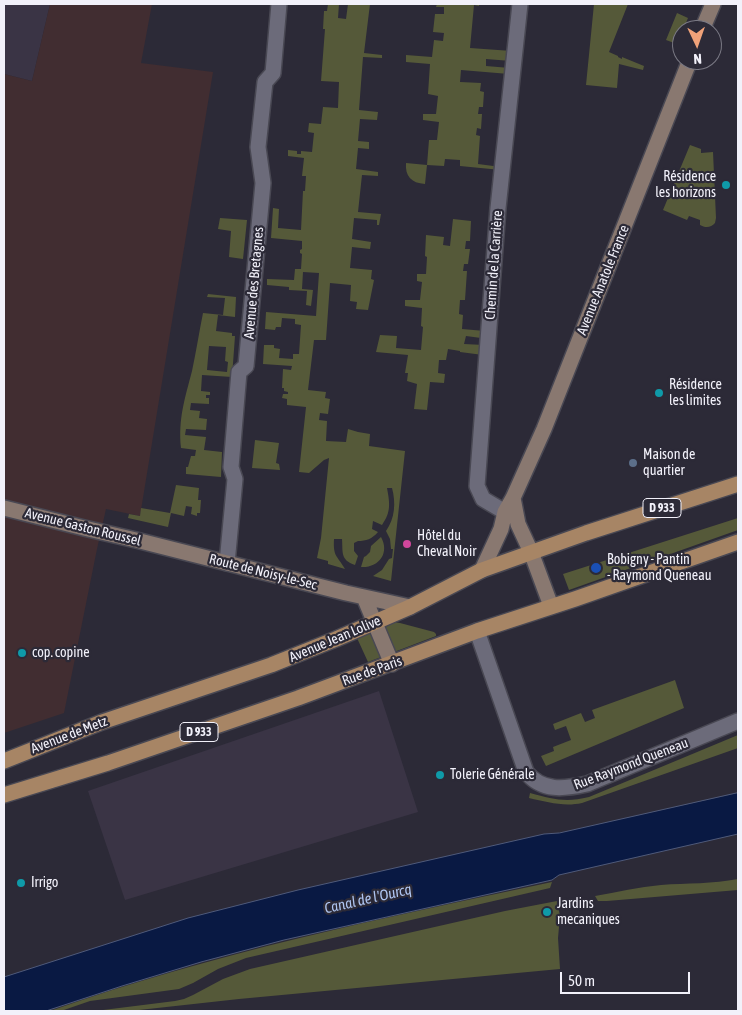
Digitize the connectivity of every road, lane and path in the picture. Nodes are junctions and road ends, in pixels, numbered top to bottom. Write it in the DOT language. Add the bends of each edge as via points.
graph roads {
  1 [pos="279,4"];
  2 [pos="520,4"];
  3 [pos="713,4"];
  4 [pos="706,20"];
  5 [pos="686,70"];
  6 [pos="738,484"];
  7 [pos="513,498"];
  8 [pos="4,508"];
  9 [pos="505,512"];
  10 [pos="738,542"];
  11 [pos="161,546"];
  12 [pos="530,552"];
  13 [pos="227,563"];
  14 [pos="482,570"];
  15 [pos="364,597"];
  16 [pos="551,606"];
  17 [pos="410,607"];
  18 [pos="376,622"];
  19 [pos="477,631"];
  20 [pos="392,664"];
  21 [pos="134,711"];
  22 [pos="738,721"];
  23 [pos="4,761"];
  24 [pos="4,795"];
  1 -- 13 [label="street, Avenue des Bretagnes" via="273,73 265,82 258,147 263,189 246,366 240,372 231,467 235,479"];
  2 -- 9 [label="street, Chemin de la Carrière" via="498,208 477,486 483,498"];
  3 -- 4 [label="street"];
  5 -- 7 [label="street, Avenue Anatole France" via="544,429"];
  6 -- 12 [label="main road, D 933"];
  7 -- 9 [label="street, Avenue Anatole France"];
  7 -- 12 [label="street" via="518,524"];
  8 -- 11 [label="street, Avenue Gaston Roussel"];
  9 -- 14 [label="street, Avenue Anatole France" via="501,529"];
  10 -- 16 [label="main road, Rue de Paris / D 933"];
  11 -- 13 [label="street, Route de Noisy-le-Sec"];
  12 -- 14 [label="main road, Avenue Jean Lolive / D 933"];
  12 -- 16 [label="street"];
  13 -- 15 [label="street, Route de Noisy-le-Sec"];
  14 -- 17 [label="main road, Avenue Jean Lolive / D 933"];
  15 -- 17 [label="street, Route de Noisy-le-Sec"];
  15 -- 18 [label="street"];
  16 -- 19 [label="main road, Rue de Paris / D 933"];
  17 -- 18 [label="main road, Avenue Jean Lolive / D 933"];
  18 -- 20 [label="street"];
  18 -- 21 [label="main road, Avenue Jean Lolive / D 933" via="271,665"];
  19 -- 20 [label="main road, Rue de Paris / D 933"];
  19 -- 22 [label="street, Rue Raymond Queneau" via="526,772 541,785 568,788 586,784"];
  20 -- 24 [label="main road, Rue de Paris / D 933" via="108,763"];
  21 -- 23 [label="main road, Avenue de Metz / D 933"];
}
